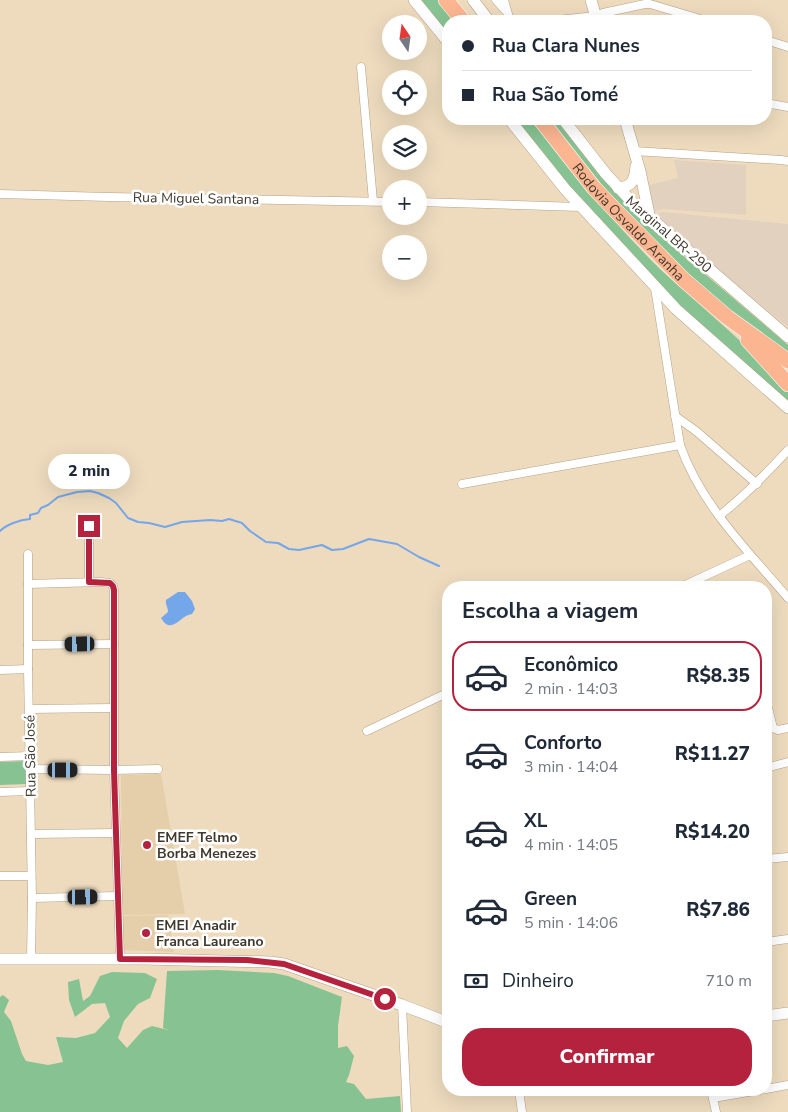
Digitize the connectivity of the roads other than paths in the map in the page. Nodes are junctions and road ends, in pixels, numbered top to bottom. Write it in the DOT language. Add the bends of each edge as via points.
graph roads {
  1 [pos="414,0"];
  2 [pos="446,0"];
  3 [pos="473,0"];
  4 [pos="496,0"];
  5 [pos="504,0"];
  6 [pos="591,0"];
  7 [pos="507,11"];
  8 [pos="458,15"];
  9 [pos="484,15"];
  10 [pos="508,15"];
  11 [pos="595,15"];
  12 [pos="601,15"];
  13 [pos="686,15"];
  14 [pos="442,34"];
  15 [pos="772,42"];
  16 [pos="788,47"];
  17 [pos="361,67"];
  18 [pos="772,104"];
  19 [pos="788,107"];
  20 [pos="514,125"];
  21 [pos="545,125"];
  22 [pos="568,125"];
  23 [pos="627,125"];
  24 [pos="635,155"];
  25 [pos="788,161"];
  26 [pos="618,188"];
  27 [pos="0,194"];
  28 [pos="373,202"];
  29 [pos="382,202"];
  30 [pos="427,202"];
  31 [pos="580,207"];
  32 [pos="650,219"];
  33 [pos="655,287"];
  34 [pos="676,309"];
  35 [pos="726,317"];
  36 [pos="661,322"];
  37 [pos="788,337"];
  38 [pos="788,361"];
  39 [pos="788,384"];
  40 [pos="788,408"];
  41 [pos="675,416"];
  42 [pos="680,445"];
  43 [pos="788,450"];
  44 [pos="462,484"];
  45 [pos="757,484"];
  46 [pos="720,516"];
  47 [pos="89,526"];
  48 [pos="28,554"];
  49 [pos="750,555"];
  50 [pos="694,581"];
  51 [pos="89,582"];
  52 [pos="28,584"];
  53 [pos="788,598"];
  54 [pos="114,644"];
  55 [pos="28,645"];
  56 [pos="28,669"];
  57 [pos="0,670"];
  58 [pos="442,695"];
  59 [pos="113,708"];
  60 [pos="29,709"];
  61 [pos="772,725"];
  62 [pos="788,728"];
  63 [pos="367,730"];
  64 [pos="30,756"];
  65 [pos="0,757"];
  66 [pos="788,762"];
  67 [pos="772,766"];
  68 [pos="158,769"];
  69 [pos="30,770"];
  70 [pos="114,770"];
  71 [pos="30,791"];
  72 [pos="0,792"];
  73 [pos="115,833"];
  74 [pos="31,834"];
  75 [pos="788,857"];
  76 [pos="772,858"];
  77 [pos="0,876"];
  78 [pos="31,876"];
  79 [pos="118,896"];
  80 [pos="32,898"];
  81 [pos="788,939"];
  82 [pos="772,941"];
  83 [pos="0,959"];
  84 [pos="31,959"];
  85 [pos="120,959"];
  86 [pos="402,1005"];
  87 [pos="788,1013"];
  88 [pos="772,1015"];
  89 [pos="442,1020"];
  90 [pos="788,1085"];
  91 [pos="772,1088"];
  92 [pos="519,1096"];
  93 [pos="712,1096"];
  94 [pos="407,1112"];
  95 [pos="522,1112"];
  96 [pos="716,1112"];
  1 -- 14 [label="main road"];
  2 -- 8 [label="highway"];
  3 -- 9 [label="main road"];
  4 -- 7 [label="street"];
  5 -- 7 [label="street"];
  6 -- 11 [label="main road"];
  7 -- 10 [label="street"];
  12 -- 13 [label="street" via="650,4"];
  15 -- 16 [label="street"];
  17 -- 28 [label="street"];
  18 -- 19 [label="street"];
  20 -- 31 [label="main road"];
  21 -- 35 [label="highway, Rodovia Osvaldo Aranha" via="594,188 684,280"];
  22 -- 26 [label="main road, Marginal BR-290"];
  23 -- 24 [label="main road"];
  24 -- 25 [label="street"];
  24 -- 26 [label="main road" via="633,181"];
  24 -- 32 [label="main road"];
  26 -- 32 [label="main road, Marginal BR-290"];
  27 -- 28 [label="street, Rua Miguel Santana"];
  28 -- 29 [label="street, Rua Miguel Santana"];
  30 -- 31 [label="street"];
  31 -- 33 [label="main road"];
  32 -- 37 [label="main road, Marginal BR-290"];
  33 -- 34 [label="main road"];
  33 -- 36 [label="street"];
  34 -- 36 [label="street" via="664,313"];
  34 -- 40 [label="main road"];
  35 -- 38 [label="highway, Rodovia Osvaldo Aranha"];
  35 -- 39 [label="highway, Rodovia Osvaldo Aranha"];
  36 -- 41 [label="street"];
  41 -- 42 [label="street"];
  41 -- 45 [label="street"];
  42 -- 44 [label="street"];
  42 -- 46 [label="street" via="693,476"];
  43 -- 45 [label="street"];
  45 -- 46 [label="street"];
  46 -- 49 [label="street"];
  47 -- 51 [label="street"];
  48 -- 52 [label="street, Rua São José"];
  49 -- 50 [label="street"];
  49 -- 53 [label="street"];
  51 -- 52 [label="street"];
  51 -- 54 [label="street" via="113,586"];
  52 -- 55 [label="street, Rua São José"];
  54 -- 55 [label="street"];
  54 -- 59 [label="street"];
  55 -- 56 [label="street, Rua São José"];
  56 -- 57 [label="street"];
  56 -- 60 [label="street, Rua São José"];
  58 -- 63 [label="street"];
  59 -- 60 [label="street"];
  59 -- 70 [label="street"];
  60 -- 64 [label="street, Rua São José"];
  61 -- 62 [label="street" via="778,730"];
  64 -- 65 [label="street"];
  64 -- 69 [label="street, Rua São José"];
  66 -- 67 [label="street"];
  68 -- 70 [label="street"];
  69 -- 70 [label="street"];
  69 -- 71 [label="street, Rua São José"];
  70 -- 73 [label="street"];
  71 -- 72 [label="street"];
  71 -- 74 [label="street, Rua São José"];
  73 -- 74 [label="street"];
  73 -- 79 [label="street"];
  74 -- 78 [label="street, Rua São José"];
  75 -- 76 [label="street"];
  77 -- 78 [label="street"];
  78 -- 80 [label="street, Rua São José"];
  79 -- 80 [label="street"];
  79 -- 85 [label="street"];
  80 -- 84 [label="street, Rua São José"];
  81 -- 82 [label="street"];
  83 -- 84 [label="main road"];
  84 -- 85 [label="main road"];
  85 -- 86 [label="main road" via="247,960 284,964"];
  86 -- 89 [label="main road"];
  86 -- 94 [label="street"];
  87 -- 88 [label="main road"];
  90 -- 91 [label="street"];
  92 -- 95 [label="street"];
  93 -- 96 [label="street"];
}
